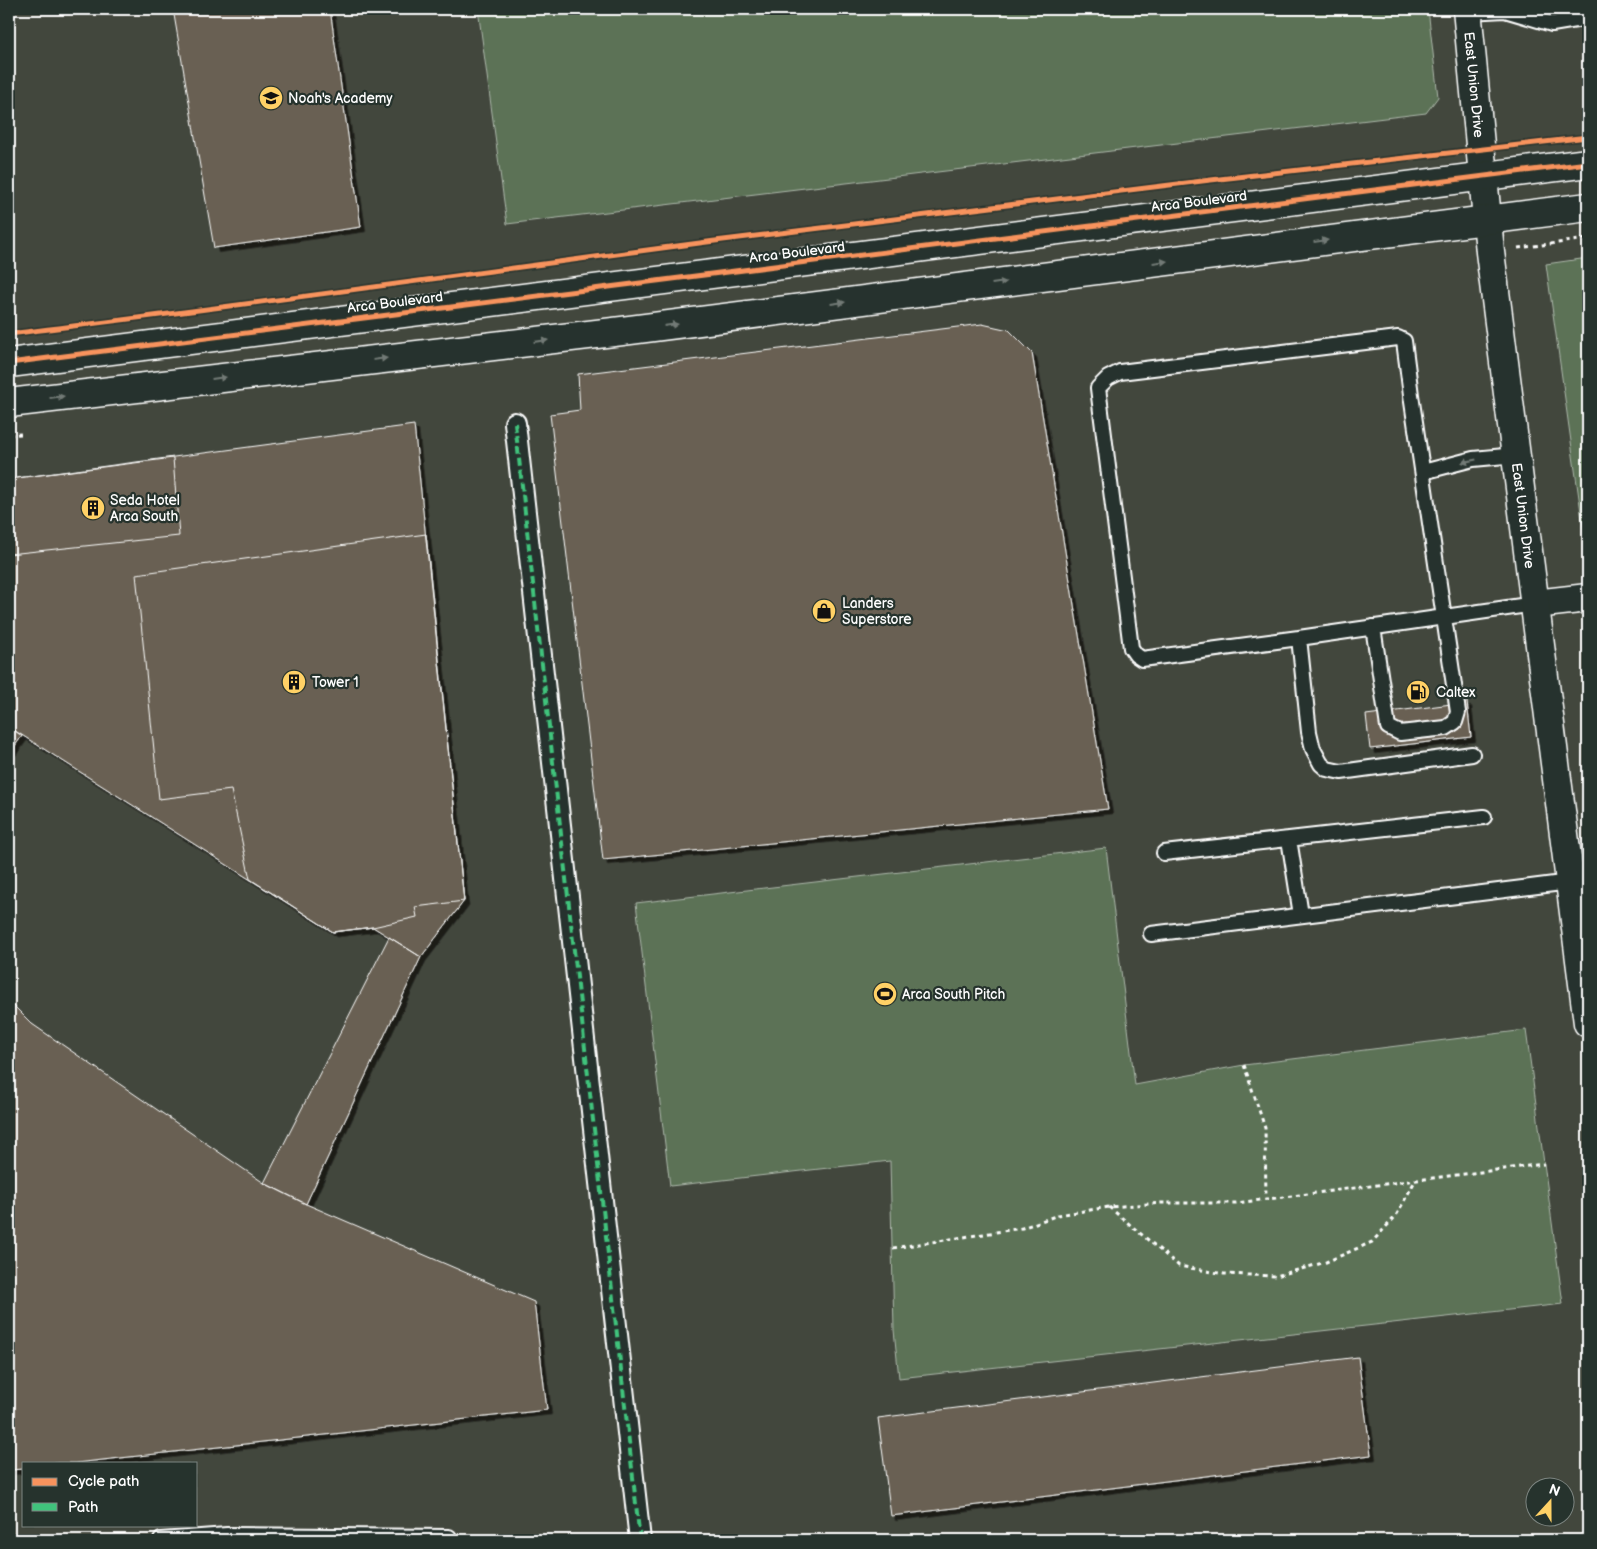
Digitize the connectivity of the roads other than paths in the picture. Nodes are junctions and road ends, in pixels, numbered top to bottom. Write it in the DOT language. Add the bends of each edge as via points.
graph roads {
  1 [pos="1467,10"];
  2 [pos="1588,18"];
  3 [pos="1588,163"];
  4 [pos="1483,176"];
  5 [pos="1588,207"];
  6 [pos="1487,220"];
  7 [pos="9,363"];
  8 [pos="9,403"];
  9 [pos="515,423"];
  10 [pos="1516,454"];
  11 [pos="1423,472"];
  12 [pos="1588,598"];
  13 [pos="1535,604"];
  14 [pos="1443,617"];
  15 [pos="1373,627"];
  16 [pos="1299,638"];
  17 [pos="1472,754"];
  18 [pos="1484,817"];
  19 [pos="1289,839"];
  20 [pos="1164,853"];
  21 [pos="1570,882"];
  22 [pos="1301,916"];
  23 [pos="1151,934"];
  24 [pos="1588,1023"];
  25 [pos="449,1537"];
  26 [pos="227,1538"];
  27 [pos="161,1540"];
  28 [pos="640,1540"];
  1 -- 2 [label="lane" via="1505,10 1552,24"];
  1 -- 4 [label="street, East Union Drive"];
  3 -- 4 [label="street, Arca Boulevard"];
  4 -- 6 [label="street, East Union Drive"];
  4 -- 7 [label="street, Arca Boulevard"];
  5 -- 6 [label="street"];
  8 -- 6 [label="street, one-way" via="622,331"];
  6 -- 10 [label="street, East Union Drive"];
  9 -- 28 [label="street"];
  10 -- 11 [label="lane, one-way"];
  10 -- 13 [label="street, East Union Drive"];
  11 -- 14 [label="lane"];
  11 -- 16 [label="lane" via="1406,348 1404,341 1398,338 1120,372 1098,388 1131,648 1136,655 1142,659"];
  12 -- 13 [label="street"];
  13 -- 14 [label="lane"];
  13 -- 21 [label="street, East Union Drive"];
  14 -- 15 [label="lane"];
  14 -- 15 [label="lane" via="1458,712 1456,722 1446,728 1400,733 1388,727"];
  15 -- 16 [label="lane"];
  16 -- 17 [label="lane" via="1311,740 1326,769 1341,772"];
  18 -- 19 [label="lane"];
  19 -- 20 [label="lane"];
  19 -- 22 [label="lane"];
  21 -- 22 [label="lane"];
  21 -- 24 [label="street, East Union Drive"];
  22 -- 23 [label="lane"];
  25 -- 26 [label="lane"];
  26 -- 27 [label="lane"];
}
